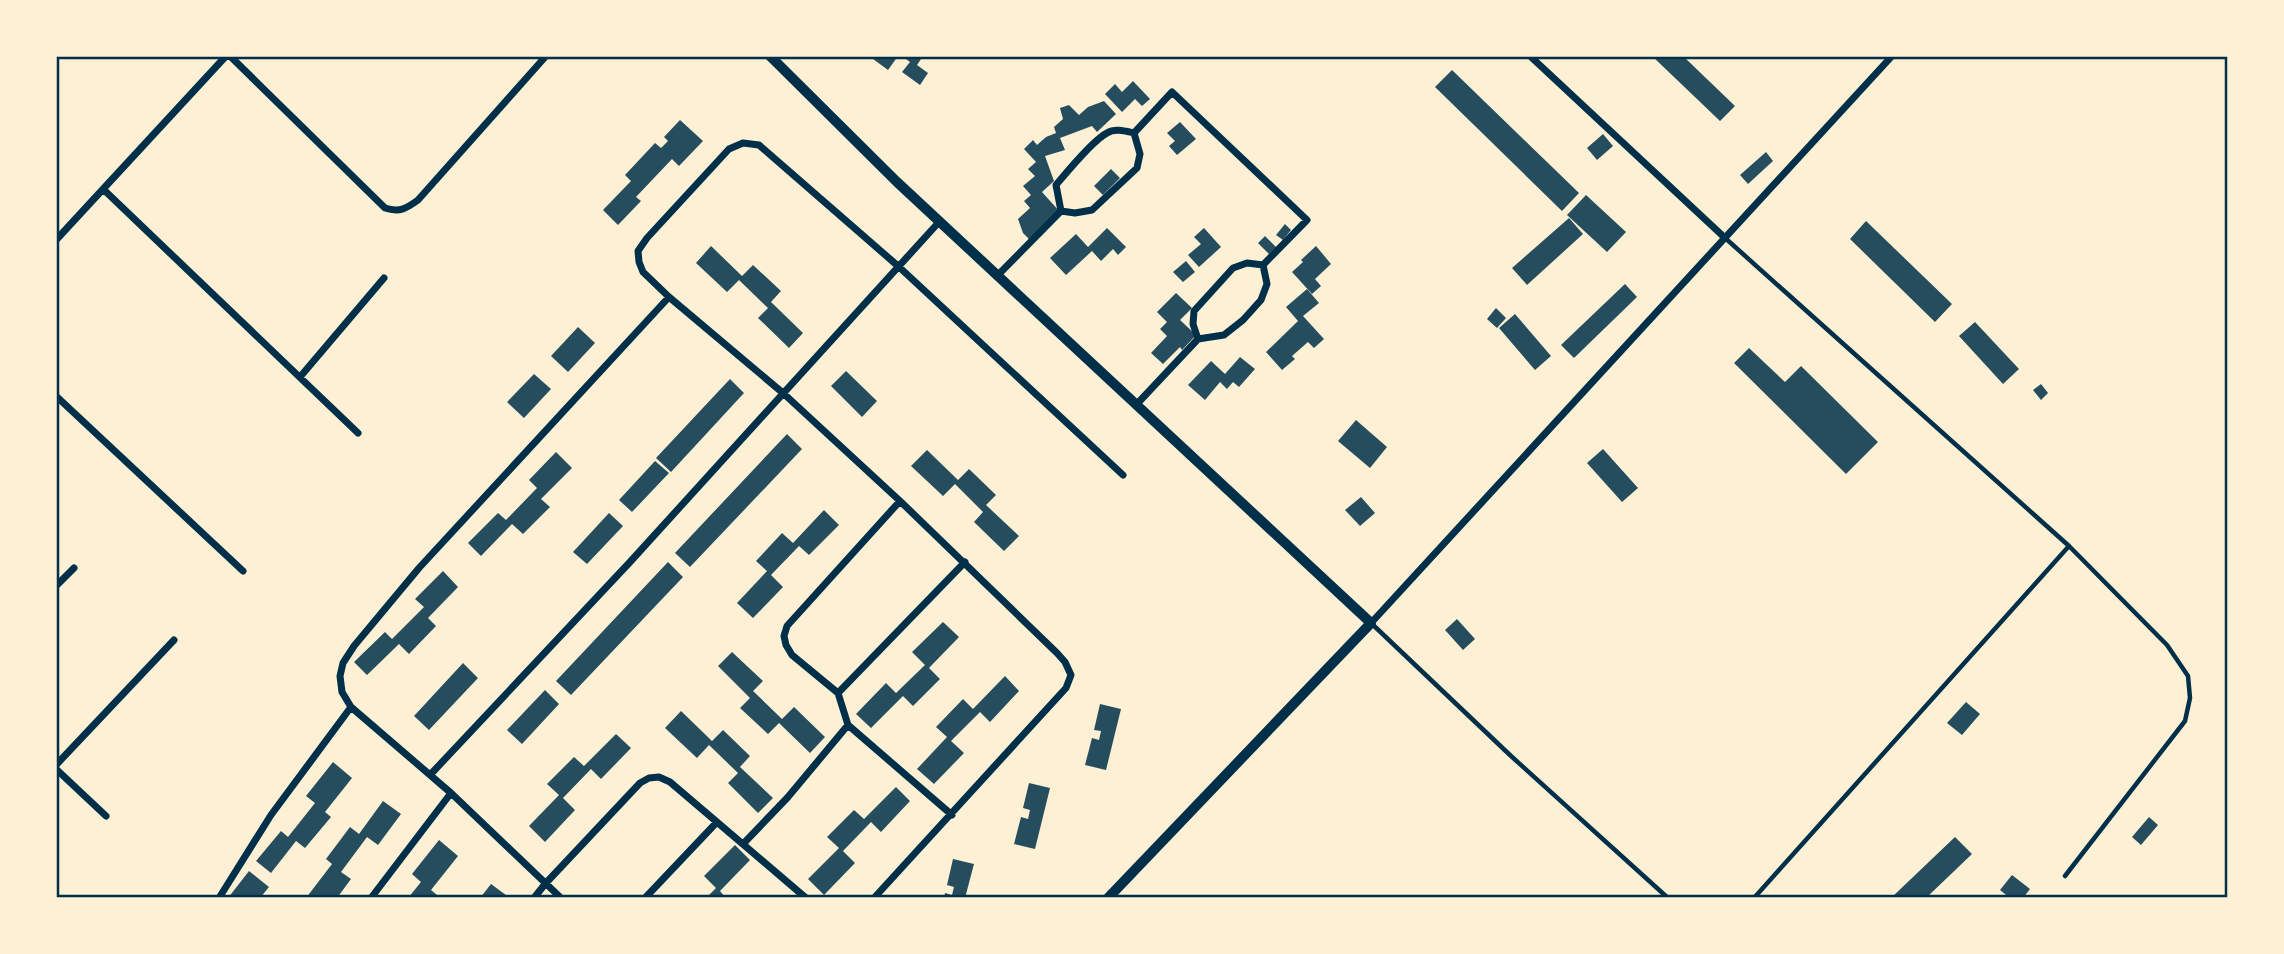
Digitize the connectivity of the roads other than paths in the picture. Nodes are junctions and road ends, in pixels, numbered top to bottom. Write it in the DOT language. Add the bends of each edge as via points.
graph roads {
  1 [pos="228,56"];
  2 [pos="546,56"];
  3 [pos="1531,56"];
  4 [pos="1892,56"];
  5 [pos="772,57"];
  6 [pos="1134,133"];
  7 [pos="103,189"];
  8 [pos="1061,211"];
  9 [pos="939,222"];
  10 [pos="1724,237"];
  11 [pos="56,240"];
  12 [pos="1263,265"];
  13 [pos="898,266"];
  14 [pos="997,276"];
  15 [pos="384,278"];
  16 [pos="669,297"];
  17 [pos="1198,340"];
  18 [pos="300,377"];
  19 [pos="783,393"];
  20 [pos="56,396"];
  21 [pos="1136,405"];
  22 [pos="358,433"];
  23 [pos="1123,475"];
  24 [pos="900,501"];
  25 [pos="2069,546"];
  26 [pos="965,562"];
  27 [pos="74,568"];
  28 [pos="243,571"];
  29 [pos="56,586"];
  30 [pos="1371,622"];
  31 [pos="174,640"];
  32 [pos="838,693"];
  33 [pos="351,707"];
  34 [pos="848,725"];
  35 [pos="56,767"];
  36 [pos="430,775"];
  37 [pos="451,793"];
  38 [pos="952,815"];
  39 [pos="106,816"];
  40 [pos="718,822"];
  41 [pos="744,843"];
  42 [pos="2065,876"];
  43 [pos="545,884"];
  44 [pos="219,898"];
  45 [pos="371,898"];
  46 [pos="534,898"];
  47 [pos="561,898"];
  48 [pos="645,898"];
  49 [pos="807,898"];
  50 [pos="874,898"];
  51 [pos="1108,898"];
  52 [pos="1668,898"];
  53 [pos="1754,898"];
  1 -- 2 [label="street" via="393,211 404,210 418,200"];
  1 -- 7 [label="street"];
  3 -- 10 [label="street"];
  4 -- 10 [label="street"];
  5 -- 9 [label="street"];
  6 -- 8 [label="street" via="1106,133 1074,164 1056,185"];
  6 -- 8 [label="street" via="1137,168 1092,210"];
  6 -- 12 [label="street" via="1171,92 1307,219"];
  7 -- 11 [label="street"];
  7 -- 18 [label="street"];
  8 -- 14 [label="street"];
  9 -- 13 [label="street"];
  9 -- 14 [label="street"];
  10 -- 25 [label="lane"];
  10 -- 30 [label="street"];
  12 -- 17 [label="street" via="1267,284 1261,300 1224,335"];
  12 -- 17 [label="street" via="1233,268 1194,311"];
  13 -- 16 [label="street" via="759,145 743,142 729,149 638,251 643,272"];
  13 -- 19 [label="street"];
  13 -- 23 [label="street"];
  14 -- 21 [label="street"];
  15 -- 18 [label="street"];
  16 -- 19 [label="street"];
  16 -- 33 [label="street" via="419,568 354,646 340,676"];
  17 -- 21 [label="street"];
  18 -- 22 [label="street"];
  19 -- 24 [label="street"];
  19 -- 36 [label="street"];
  20 -- 28 [label="street"];
  21 -- 30 [label="street"];
  24 -- 26 [label="street"];
  24 -- 32 [label="street" via="787,626 784,636 792,655"];
  25 -- 42 [label="lane" via="2167,645 2188,676 2190,698 2185,721"];
  25 -- 53 [label="lane"];
  26 -- 32 [label="street"];
  26 -- 38 [label="street" via="1057,653 1070,675 1066,688"];
  27 -- 29 [label="street"];
  30 -- 51 [label="street"];
  30 -- 52 [label="lane"];
  31 -- 35 [label="street"];
  32 -- 34 [label="street"];
  33 -- 36 [label="street"];
  33 -- 44 [label="street" via="271,815"];
  34 -- 38 [label="street"];
  34 -- 41 [label="street"];
  35 -- 39 [label="street"];
  36 -- 37 [label="street"];
  37 -- 43 [label="street"];
  37 -- 45 [label="street"];
  38 -- 50 [label="street"];
  40 -- 41 [label="street"];
  40 -- 43 [label="street" via="670,782 649,778"];
  40 -- 48 [label="street"];
  41 -- 49 [label="street"];
  43 -- 46 [label="street"];
  43 -- 47 [label="street"];
}
